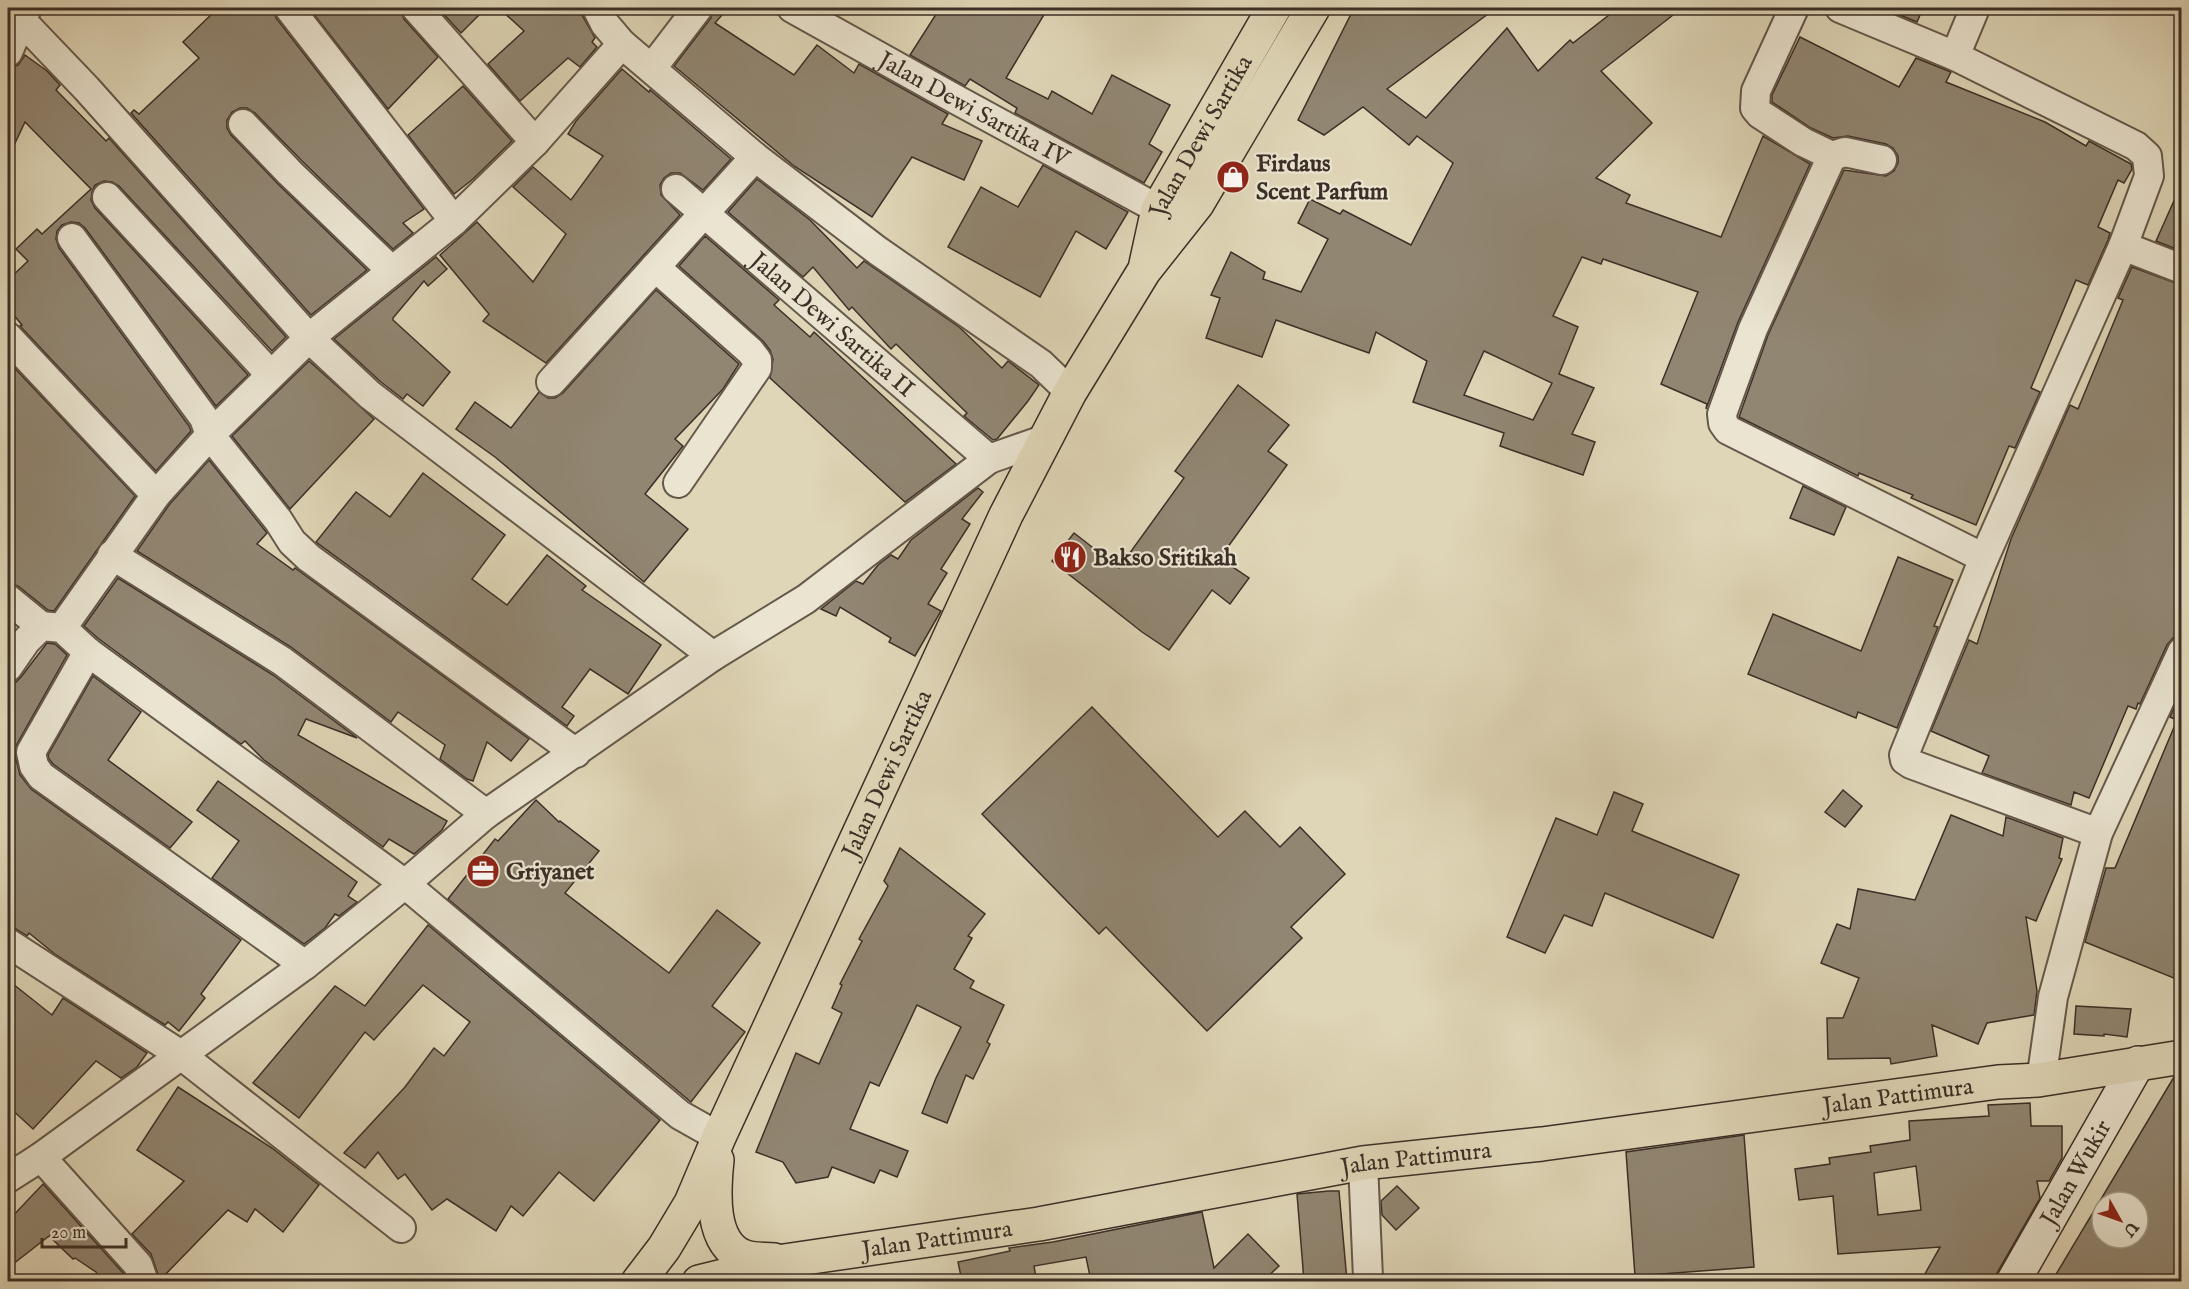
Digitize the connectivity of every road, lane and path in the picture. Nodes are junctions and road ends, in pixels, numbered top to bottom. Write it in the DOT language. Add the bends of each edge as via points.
graph roads {
  1 [pos="289,8"];
  2 [pos="416,8"];
  3 [pos="597,8"];
  4 [pos="698,8"];
  5 [pos="792,8"];
  6 [pos="1274,8"];
  7 [pos="1313,8"];
  8 [pos="1794,8"];
  9 [pos="1840,8"];
  10 [pos="1975,8"];
  11 [pos="24,14"];
  12 [pos="622,44"];
  13 [pos="8,52"];
  14 [pos="1955,56"];
  15 [pos="652,68"];
  16 [pos="243,124"];
  17 [pos="535,142"];
  18 [pos="1832,156"];
  19 [pos="755,158"];
  20 [pos="1882,160"];
  21 [pos="676,189"];
  22 [pos="107,197"];
  23 [pos="1158,209"];
  24 [pos="704,212"];
  25 [pos="454,221"];
  26 [pos="72,238"];
  27 [pos="2123,246"];
  28 [pos="655,267"];
  29 [pos="2181,269"];
  30 [pos="390,270"];
  31 [pos="1144,271"];
  32 [pos="8,337"];
  33 [pos="309,338"];
  34 [pos="270,374"];
  35 [pos="552,382"];
  36 [pos="1070,392"];
  37 [pos="210,435"];
  38 [pos="1046,439"];
  39 [pos="989,459"];
  40 [pos="678,483"];
  41 [pos="156,495"];
  42 [pos="112,555"];
  43 [pos="1984,558"];
  44 [pos="8,599"];
  45 [pos="52,627"];
  46 [pos="88,652"];
  47 [pos="2181,652"];
  48 [pos="713,656"];
  49 [pos="8,667"];
  50 [pos="576,753"];
  51 [pos="486,814"];
  52 [pos="2098,832"];
  53 [pos="405,884"];
  54 [pos="8,943"];
  55 [pos="305,965"];
  56 [pos="181,1055"];
  57 [pos="2181,1057"];
  58 [pos="2138,1063"];
  59 [pos="2038,1080"];
  60 [pos="719,1137"];
  61 [pos="40,1157"];
  62 [pos="1363,1163"];
  63 [pos="8,1178"];
  64 [pos="401,1228"];
  65 [pos="784,1261"];
  66 [pos="144,1281"];
  67 [pos="638,1281"];
  68 [pos="699,1281"];
  69 [pos="1370,1281"];
  70 [pos="2013,1281"];
  1 -- 25 [label="street"];
  2 -- 17 [label="street"];
  3 -- 12 [label="street" via="604,24"];
  4 -- 15 [label="street"];
  5 -- 23 [label="street, Jalan Dewi Sartika IV"];
  6 -- 23 [label="main road, Jalan Dewi Sartika"];
  7 -- 31 [label="main road, Jalan Dewi Sartika" via="1197,204"];
  8 -- 18 [label="street" via="1756,91 1755,108"];
  9 -- 14 [label="street"];
  10 -- 14 [label="street"];
  11 -- 13 [label="street"];
  11 -- 33 [label="street"];
  12 -- 15 [label="street"];
  12 -- 17 [label="street"];
  14 -- 27 [label="street" via="2136,146 2147,156 2149,176"];
  15 -- 19 [label="street"];
  16 -- 30 [label="street"];
  17 -- 25 [label="street"];
  18 -- 20 [label="street" via="1845,152"];
  18 -- 43 [label="street" via="1753,328 1722,414 1723,423 1728,430"];
  19 -- 24 [label="street"];
  19 -- 36 [label="street" via="878,251 1041,364"];
  21 -- 24 [label="street, Jalan Dewi Sartika II"];
  22 -- 34 [label="street"];
  23 -- 31 [label="main road, Jalan Dewi Sartika"];
  24 -- 28 [label="street"];
  24 -- 39 [label="street, Jalan Dewi Sartika II"];
  25 -- 30 [label="street"];
  26 -- 37 [label="street" via="204,418"];
  27 -- 29 [label="street"];
  27 -- 43 [label="street"];
  28 -- 35 [label="street"];
  28 -- 40 [label="street" via="758,360 757,368"];
  30 -- 33 [label="street"];
  31 -- 36 [label="main road, Jalan Dewi Sartika"];
  32 -- 41 [label="street"];
  33 -- 34 [label="street"];
  33 -- 48 [label="street" via="398,418"];
  34 -- 37 [label="street"];
  36 -- 38 [label="main road, Jalan Dewi Sartika"];
  37 -- 41 [label="street"];
  37 -- 50 [label="street" via="292,542 309,558"];
  38 -- 39 [label="street"];
  38 -- 60 [label="main road, Jalan Dewi Sartika" via="1006,515"];
  39 -- 48 [label="street" via="806,599"];
  41 -- 42 [label="street"];
  42 -- 45 [label="street"];
  42 -- 51 [label="street" via="282,661"];
  43 -- 52 [label="street" via="1905,760"];
  44 -- 45 [label="street"];
  45 -- 46 [label="street"];
  45 -- 49 [label="street" via="30,636"];
  46 -- 53 [label="street"];
  46 -- 55 [label="street" via="31,752 40,776"];
  47 -- 52 [label="street"];
  48 -- 50 [label="street"];
  50 -- 51 [label="street"];
  51 -- 53 [label="street"];
  52 -- 59 [label="street" via="2053,997"];
  53 -- 55 [label="street"];
  53 -- 60 [label="street" via="680,1115"];
  54 -- 56 [label="street"];
  55 -- 56 [label="street"];
  56 -- 61 [label="street"];
  56 -- 64 [label="street"];
  57 -- 58 [label="main road, Jalan Pattimura"];
  58 -- 59 [label="main road, Jalan Pattimura"];
  58 -- 70 [label="street, Jalan Wukir"];
  59 -- 62 [label="main road, Jalan Pattimura"];
  60 -- 65 [label="main road" via="715,1214 723,1235 732,1250 746,1257"];
  60 -- 67 [label="main road, Jalan Dewi Sartika" via="691,1203"];
  61 -- 63 [label="street"];
  61 -- 66 [label="street" via="138,1265"];
  62 -- 65 [label="main road, Jalan Pattimura" via="1039,1224"];
  62 -- 69 [label="street"];
  65 -- 68 [label="main road, Jalan Pattimura"];
}
